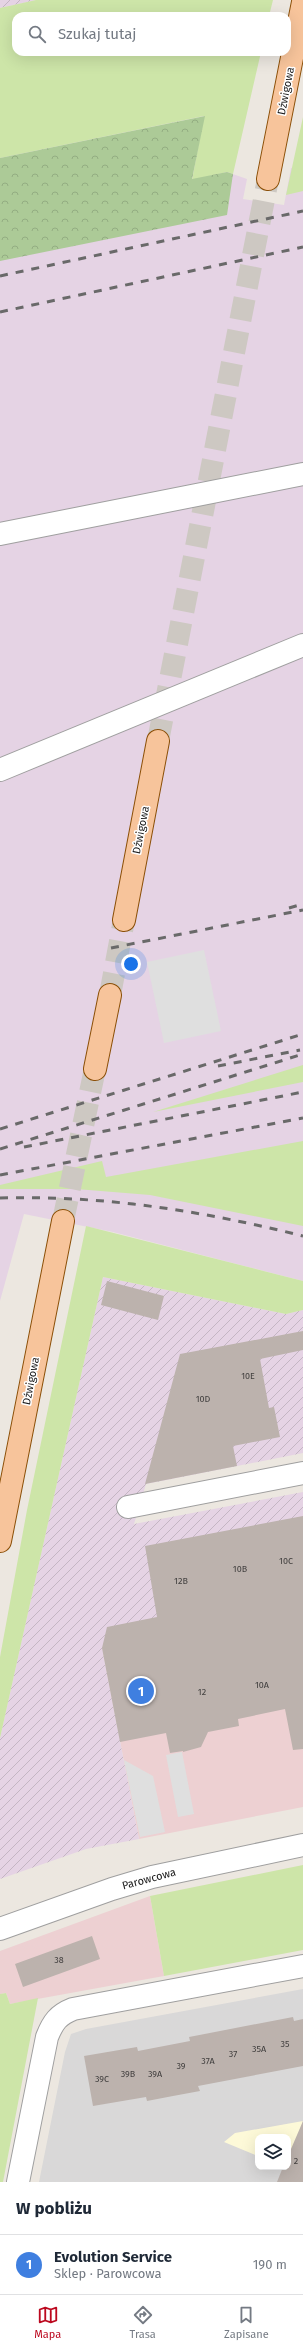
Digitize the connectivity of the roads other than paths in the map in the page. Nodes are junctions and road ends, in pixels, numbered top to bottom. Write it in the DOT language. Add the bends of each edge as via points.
graph roads {
  1 [pos="303,2"];
  2 [pos="268,179"];
  3 [pos="303,474"];
  4 [pos="0,534"];
  5 [pos="303,645"];
  6 [pos="158,741"];
  7 [pos="0,770"];
  8 [pos="124,920"];
  9 [pos="110,995"];
  10 [pos="95,1069"];
  11 [pos="63,1221"];
  12 [pos="303,1473"];
  13 [pos="128,1507"];
  14 [pos="0,1541"];
  15 [pos="303,1845"];
  16 [pos="0,1929"];
  17 [pos="303,1966"];
  18 [pos="18,2182"];
  1 -- 2 [label="main road, Dźwigowa"];
  3 -- 4 [label="street"];
  5 -- 7 [label="street"];
  6 -- 8 [label="main road, Dźwigowa"];
  9 -- 10 [label="main road"];
  11 -- 14 [label="main road, Dźwigowa"];
  12 -- 13 [label="street"];
  15 -- 16 [label="street, Parowcowa" via="152,1877"];
  17 -- 18 [label="street" via="73,2009 60,2014 53,2022 47,2037"];
}
